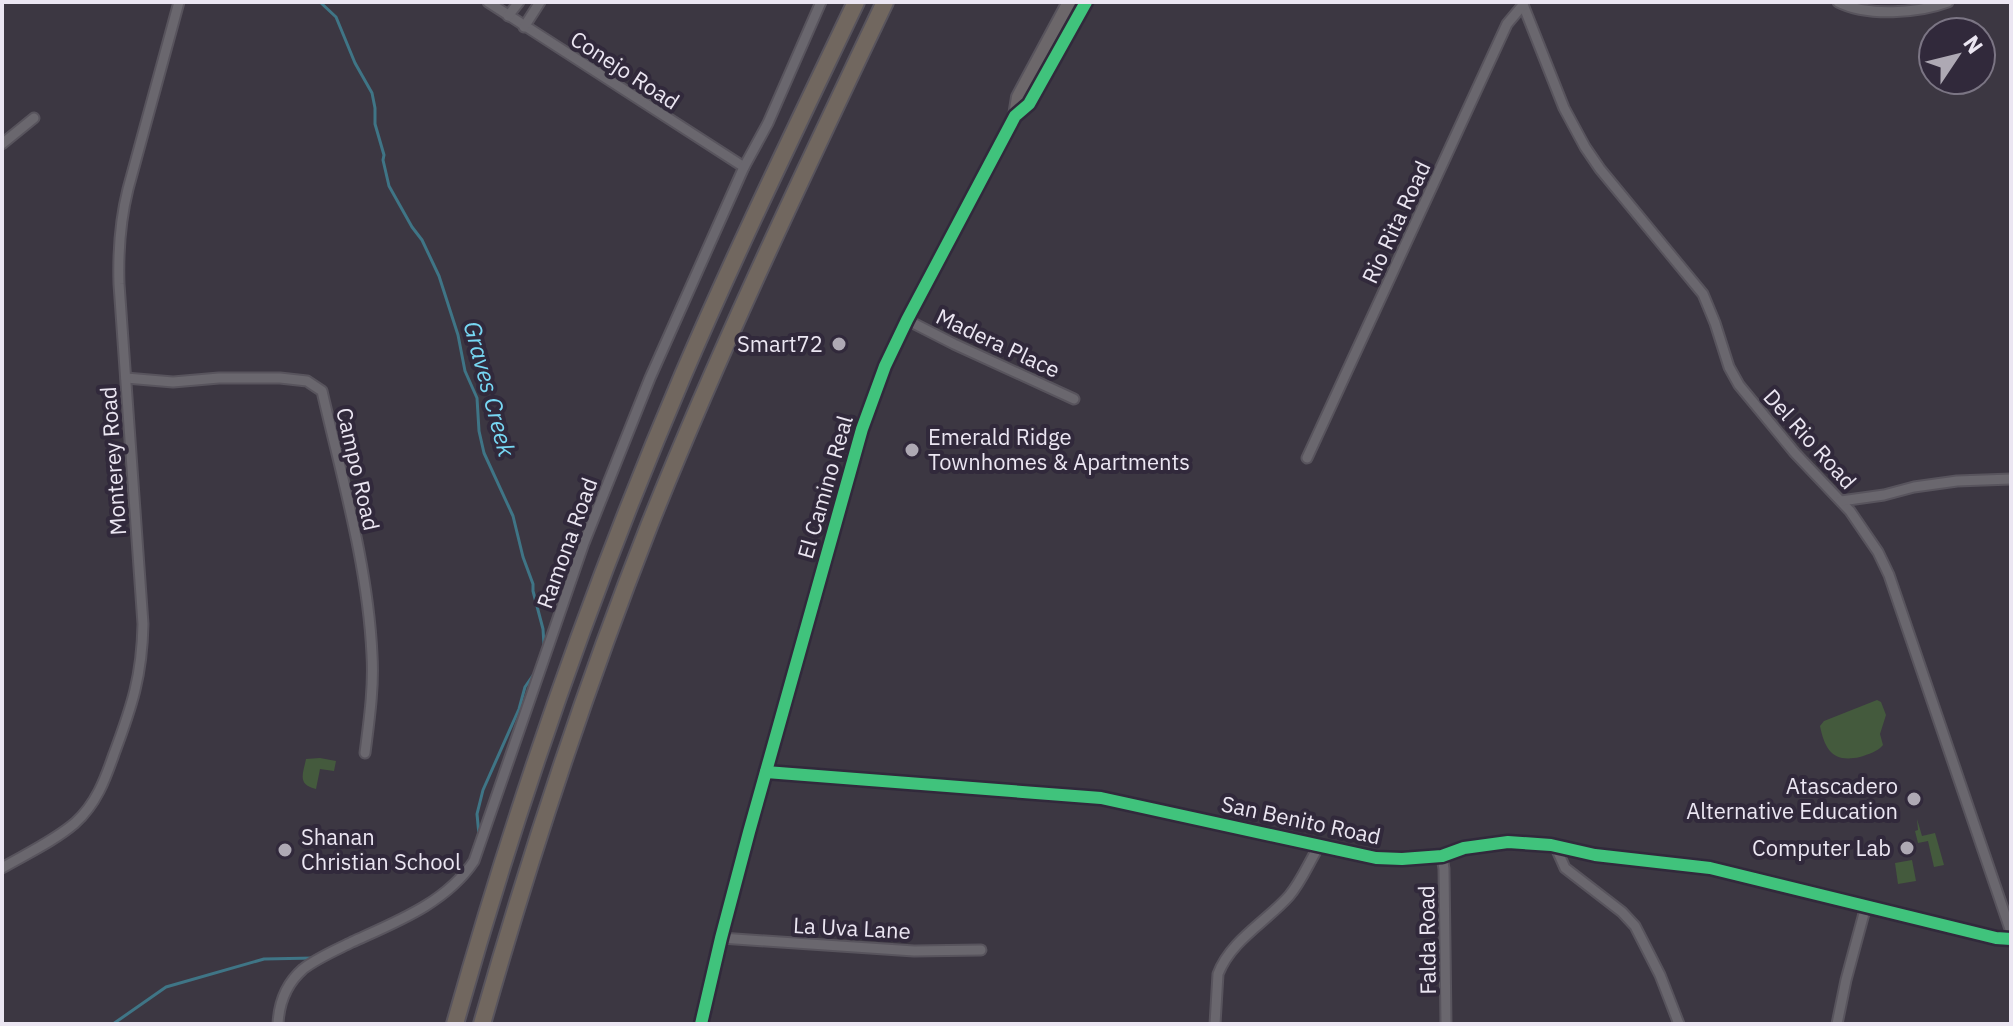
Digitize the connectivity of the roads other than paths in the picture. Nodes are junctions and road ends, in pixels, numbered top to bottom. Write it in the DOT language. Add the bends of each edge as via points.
graph roads {
  1 [pos="179,2"];
  2 [pos="488,2"];
  3 [pos="519,2"];
  4 [pos="540,2"];
  5 [pos="821,2"];
  6 [pos="856,2"];
  7 [pos="885,2"];
  8 [pos="1069,2"];
  9 [pos="1086,2"];
  10 [pos="1838,2"];
  11 [pos="1948,2"];
  12 [pos="1522,4"];
  13 [pos="508,16"];
  14 [pos="524,27"];
  15 [pos="1015,116"];
  16 [pos="34,118"];
  17 [pos="2,144"];
  18 [pos="744,167"];
  19 [pos="907,320"];
  20 [pos="126,378"];
  21 [pos="1074,399"];
  22 [pos="1307,458"];
  23 [pos="2011,479"];
  24 [pos="1841,501"];
  25 [pos="365,753"];
  26 [pos="766,772"];
  27 [pos="1551,845"];
  28 [pos="1318,846"];
  29 [pos="1442,856"];
  30 [pos="2,868"];
  31 [pos="1866,906"];
  32 [pos="2011,932"];
  33 [pos="721,938"];
  34 [pos="2011,939"];
  35 [pos="981,950"];
  36 [pos="278,1024"];
  37 [pos="455,1024"];
  38 [pos="482,1024"];
  39 [pos="701,1024"];
  40 [pos="1215,1024"];
  41 [pos="1446,1024"];
  42 [pos="1679,1024"];
  43 [pos="1837,1024"];
  1 -- 20 [label="street, Monterey Road" via="122,214 118,260"];
  2 -- 13 [label="street, Conejo Road"];
  3 -- 13 [label="street"];
  4 -- 14 [label="street"];
  5 -- 18 [label="street, Ramona Road"];
  6 -- 37 [label="highway" via="708,318 626,514 553,709"];
  7 -- 38 [label="highway" via="734,324 649,526 578,717"];
  8 -- 15 [label="main road, El Camino Real" via="1018,97"];
  9 -- 15 [label="main road, El Camino Real" via="1029,104"];
  10 -- 11 [label="street" via="1881,12"];
  12 -- 22 [label="street, Rio Rita Road" via="1507,24"];
  12 -- 24 [label="street, Del Rio Road" via="1585,147 1703,294 1739,385"];
  13 -- 14 [label="street, Conejo Road"];
  14 -- 18 [label="street, Conejo Road"];
  15 -- 19 [label="main road, El Camino Real"];
  16 -- 17 [label="street"];
  18 -- 36 [label="street, Ramona Road" via="584,543 474,861 434,900 302,970 284,995"];
  19 -- 21 [label="street, Madera Place"];
  19 -- 26 [label="main road, El Camino Real" via="862,429"];
  20 -- 25 [label="street, Campo Road" via="280,378 307,381 322,391 369,608 373,659"];
  20 -- 30 [label="street, Monterey Road" via="143,624 137,686 95,800 64,832"];
  23 -- 24 [label="street" via="1938,483"];
  24 -- 32 [label="street, Del Rio Road" via="1889,575"];
  26 -- 28 [label="street, San Benito Road" via="1101,798"];
  26 -- 33 [label="main road, El Camino Real"];
  27 -- 29 [label="street, San Benito Road" via="1508,842"];
  27 -- 31 [label="street, San Benito Road" via="1710,868"];
  27 -- 42 [label="street" via="1565,868 1635,926"];
  28 -- 29 [label="street, San Benito Road" via="1376,858"];
  28 -- 40 [label="street" via="1291,894 1221,967"];
  29 -- 41 [label="street, Falda Road"];
  31 -- 34 [label="street, San Benito Road"];
  31 -- 43 [label="street"];
  33 -- 35 [label="street, La Uva Lane" via="914,951"];
  33 -- 39 [label="main road, El Camino Real"];
}
